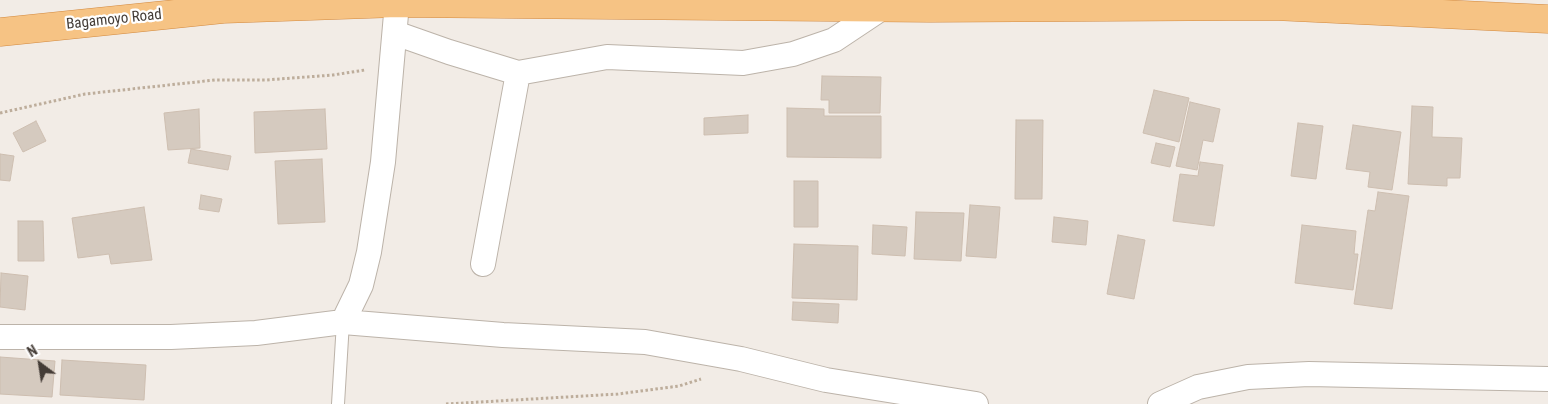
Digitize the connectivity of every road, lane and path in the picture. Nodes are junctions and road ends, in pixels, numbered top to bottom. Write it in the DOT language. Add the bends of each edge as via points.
graph roads {
  1 [pos="398,3"];
  2 [pos="1274,3"];
  3 [pos="891,4"];
  4 [pos="1548,19"];
  5 [pos="0,32"];
  6 [pos="395,33"];
  7 [pos="393,66"];
  8 [pos="518,73"];
  9 [pos="0,113"];
  10 [pos="483,264"];
  11 [pos="343,322"];
  12 [pos="0,337"];
  13 [pos="703,378"];
  14 [pos="1548,379"];
  15 [pos="338,404"];
  16 [pos="446,404"];
  17 [pos="976,404"];
  18 [pos="1160,404"];
  1 -- 3 [label="highway, Bagamoyo Road"];
  1 -- 5 [label="highway, Bagamoyo Road" via="223,9"];
  1 -- 6 [label="street"];
  2 -- 3 [label="highway, Bagamoyo Road" via="930,8"];
  2 -- 4 [label="highway, Bagamoyo Road"];
  3 -- 8 [label="street" via="834,40 793,54 743,63 607,57"];
  6 -- 7 [label="street"];
  6 -- 8 [label="street"];
  7 -- 9 [label="path" via="333,75 215,80 85,94"];
  7 -- 11 [label="street" via="369,252 361,285"];
  8 -- 10 [label="street"];
  11 -- 12 [label="street" via="256,333 180,337"];
  11 -- 15 [label="lane"];
  11 -- 17 [label="street" via="645,342 741,359 826,380"];
  13 -- 16 [label="path" via="679,386 618,394"];
  14 -- 18 [label="street" via="1309,374 1248,377 1198,387"];
}
